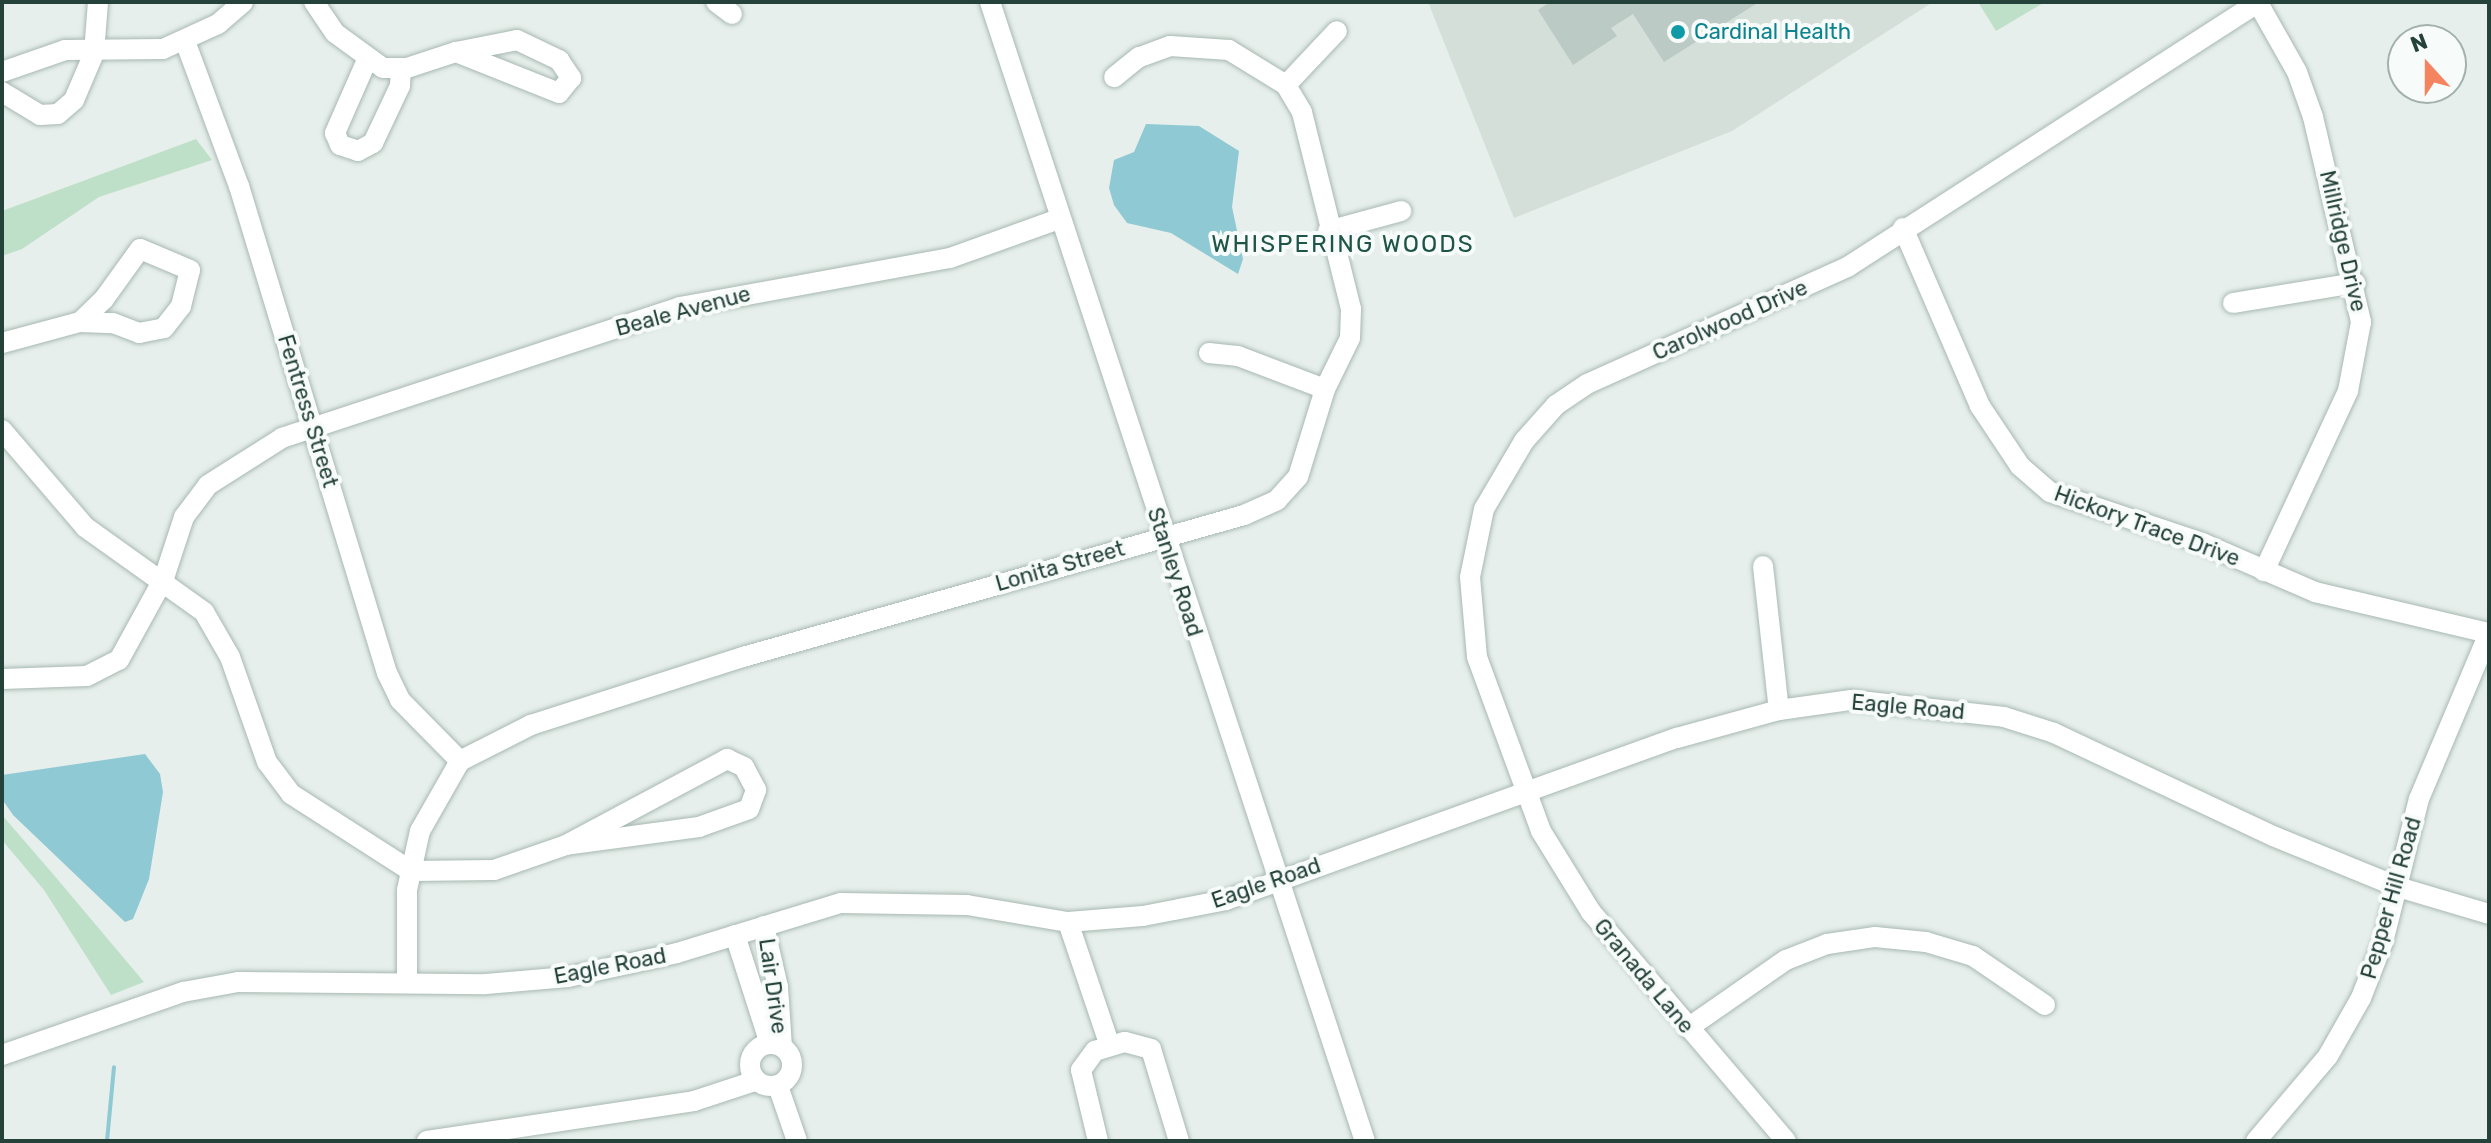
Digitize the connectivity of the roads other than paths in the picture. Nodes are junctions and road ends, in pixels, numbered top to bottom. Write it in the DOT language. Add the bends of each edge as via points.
graph roads {
  1 [pos="98,2"];
  2 [pos="243,2"];
  3 [pos="314,2"];
  4 [pos="2258,2"];
  5 [pos="992,3"];
  6 [pos="1337,31"];
  7 [pos="185,41"];
  8 [pos="456,52"];
  9 [pos="94,53"];
  10 [pos="367,60"];
  11 [pos="401,68"];
  12 [pos="2,72"];
  13 [pos="1114,77"];
  14 [pos="1286,85"];
  15 [pos="2,92"];
  16 [pos="1401,211"];
  17 [pos="1059,219"];
  18 [pos="1903,228"];
  19 [pos="1328,231"];
  20 [pos="2355,283"];
  21 [pos="2233,303"];
  22 [pos="80,322"];
  23 [pos="2,343"];
  24 [pos="1209,353"];
  25 [pos="1325,389"];
  26 [pos="312,426"];
  27 [pos="2,430"];
  28 [pos="1163,536"];
  29 [pos="1763,566"];
  30 [pos="2264,571"];
  31 [pos="164,578"];
  32 [pos="2489,633"];
  33 [pos="2,679"];
  34 [pos="1779,710"];
  35 [pos="460,761"];
  36 [pos="1528,794"];
  37 [pos="566,845"];
  38 [pos="411,871"];
  39 [pos="1279,879"];
  40 [pos="2398,887"];
  41 [pos="2489,914"];
  42 [pos="1068,922"];
  43 [pos="764,926"];
  44 [pos="735,935"];
  45 [pos="407,980"];
  46 [pos="2045,1005"];
  47 [pos="1688,1028"];
  48 [pos="1109,1043"];
  49 [pos="776,1045"];
  50 [pos="2,1055"];
  51 [pos="755,1081"];
  52 [pos="778,1086"];
  53 [pos="427,1141"];
  54 [pos="797,1141"];
  55 [pos="1098,1141"];
  56 [pos="1179,1141"];
  57 [pos="1365,1141"];
  58 [pos="1786,1141"];
  59 [pos="2256,1141"];
  1 -- 9 [label="street"];
  2 -- 7 [label="street"];
  3 -- 10 [label="street" via="335,33"];
  4 -- 18 [label="street, Carolwood Drive"];
  4 -- 20 [label="street, Millridge Drive" via="2297,72 2313,117"];
  5 -- 17 [label="street, Stanley Road"];
  6 -- 14 [label="street"];
  7 -- 9 [label="street" via="133,54"];
  7 -- 26 [label="street, Fentress Street" via="239,186"];
  8 -- 8 [label="street" via="539,91 559,93 571,78 559,60 517,40"];
  8 -- 11 [label="street"];
  9 -- 12 [label="street" via="43,53"];
  9 -- 15 [label="street" via="74,100 58,114 40,115"];
  10 -- 11 [label="street"];
  10 -- 11 [label="street" via="335,133 340,145 358,151 373,143 400,86"];
  13 -- 14 [label="street, Lonita Street" via="1139,57 1194,45 1255,61"];
  14 -- 19 [label="street, Lonita Street" via="1313,140"];
  16 -- 19 [label="street"];
  17 -- 26 [label="street, Beale Avenue" via="935,261 680,307"];
  17 -- 28 [label="street, Stanley Road"];
  18 -- 30 [label="street, Hickory Trace Drive" via="1980,406 2020,466 2050,492"];
  18 -- 36 [label="street, Carolwood Drive" via="1849,266 1587,384 1556,405 1504,469 1478,533 1471,609 1489,697"];
  19 -- 25 [label="street, Lonita Street" via="1351,309 1350,338"];
  20 -- 21 [label="street"];
  20 -- 30 [label="street, Millridge Drive" via="2361,322 2348,391"];
  22 -- 22 [label="street" via="113,323 139,333 164,328 181,306 190,270 140,249"];
  22 -- 23 [label="street"];
  24 -- 25 [label="street" via="1238,356"];
  25 -- 28 [label="street, Lonita Street" via="1298,477 1277,500"];
  26 -- 31 [label="street, Beale Avenue" via="208,485 184,517"];
  26 -- 35 [label="street, Fentress Street" via="387,673 400,700"];
  27 -- 31 [label="street" via="85,527"];
  28 -- 35 [label="street, Lonita Street" via="559,716"];
  28 -- 39 [label="street, Stanley Road"];
  29 -- 34 [label="street"];
  30 -- 32 [label="street, Hickory Trace Drive" via="2391,615"];
  31 -- 33 [label="street, Beale Avenue" via="119,660 87,676"];
  31 -- 38 [label="street" via="204,612 230,657 267,762 291,794"];
  32 -- 40 [label="street, Pepper Hill Road" via="2440,740"];
  34 -- 36 [label="street, Eagle Road" via="1677,738"];
  34 -- 40 [label="street, Eagle Road" via="1851,700 2004,717 2100,752 2273,836"];
  35 -- 38 [label="street" via="420,831"];
  36 -- 39 [label="street, Eagle Road"];
  36 -- 47 [label="street, Granada Lane" via="1555,856 1591,912"];
  37 -- 37 [label="street" via="699,827 749,809 756,790 744,767 727,759"];
  37 -- 38 [label="street" via="494,870"];
  38 -- 45 [label="street"];
  39 -- 42 [label="street, Eagle Road" via="1226,900 1143,916"];
  39 -- 57 [label="street, Stanley Road"];
  40 -- 41 [label="street, Eagle Road"];
  40 -- 59 [label="street, Pepper Hill Road" via="2361,998 2328,1056"];
  42 -- 43 [label="street, Eagle Road" via="894,900 841,903"];
  42 -- 48 [label="street"];
  43 -- 44 [label="street, Eagle Road"];
  43 -- 49 [label="street, Lair Drive" via="778,987"];
  44 -- 45 [label="street, Eagle Road" via="568,977 486,984"];
  44 -- 49 [label="street, Lair Drive"];
  45 -- 50 [label="street, Eagle Road" via="238,982 197,990"];
  46 -- 47 [label="street" via="1973,956 1926,942 1875,937 1827,944 1786,960"];
  47 -- 58 [label="street, Granada Lane"];
  48 -- 55 [label="street" via="1089,1059 1080,1076"];
  48 -- 56 [label="street" via="1151,1049"];
  49 -- 51 [label="street, Lair Drive" via="750,1061"];
  49 -- 52 [label="street, Lair Drive" via="793,1064"];
  51 -- 52 [label="street"];
  51 -- 53 [label="street" via="694,1101"];
  52 -- 54 [label="street"];
}
